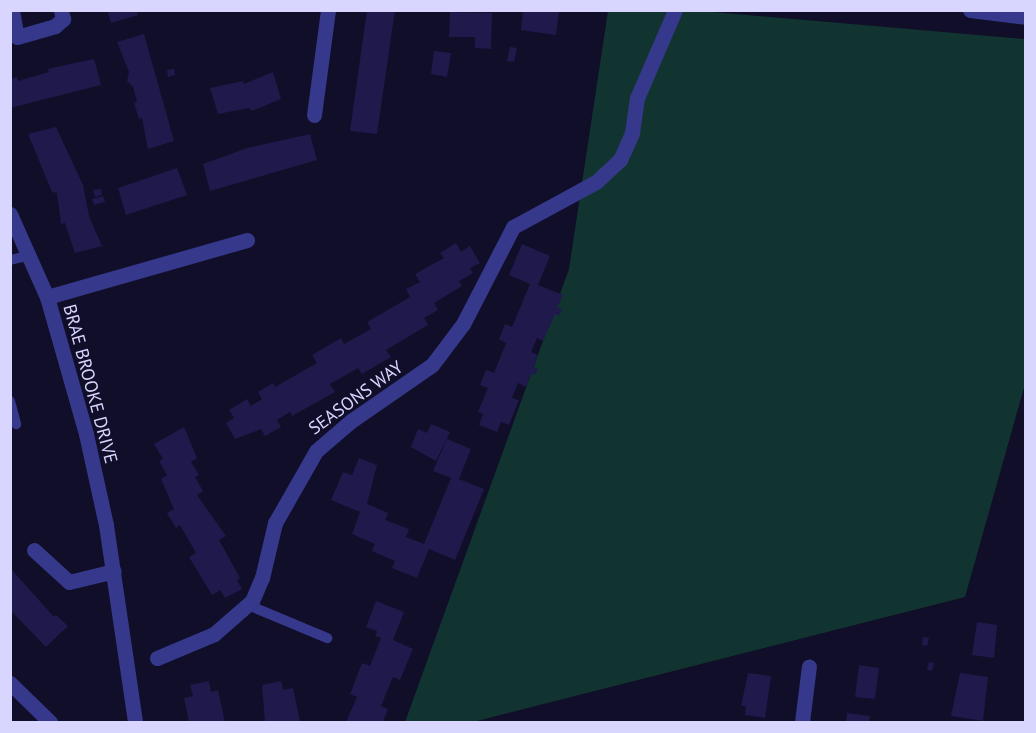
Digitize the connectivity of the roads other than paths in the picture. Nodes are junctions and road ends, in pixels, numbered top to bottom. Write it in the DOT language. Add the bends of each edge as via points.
graph roads {
  1 [pos="12,10"];
  2 [pos="61,10"];
  3 [pos="328,10"];
  4 [pos="675,10"];
  5 [pos="970,10"];
  6 [pos="1026,17"];
  7 [pos="14,38"];
  8 [pos="315,115"];
  9 [pos="10,214"];
  10 [pos="248,240"];
  11 [pos="27,256"];
  12 [pos="10,260"];
  13 [pos="46,297"];
  14 [pos="10,401"];
  15 [pos="16,424"];
  16 [pos="34,550"];
  17 [pos="114,571"];
  18 [pos="248,605"];
  19 [pos="327,638"];
  20 [pos="157,658"];
  21 [pos="809,666"];
  22 [pos="10,683"];
  23 [pos="50,723"];
  24 [pos="135,723"];
  25 [pos="802,723"];
  1 -- 7 [label="street"];
  2 -- 7 [label="street" via="63,20 56,26"];
  3 -- 8 [label="street"];
  4 -- 18 [label="street, SEASONS WAY" via="637,98 632,133 620,160 596,182 513,227 463,324 432,365 344,426 316,452 278,516 262,578"];
  5 -- 6 [label="street"];
  9 -- 11 [label="street, BRAE BROOKE DRIVE"];
  10 -- 13 [label="street"];
  11 -- 12 [label="lane"];
  11 -- 13 [label="street, BRAE BROOKE DRIVE"];
  13 -- 17 [label="street, BRAE BROOKE DRIVE" via="86,434"];
  14 -- 15 [label="lane"];
  16 -- 17 [label="street" via="69,582"];
  17 -- 24 [label="street, BRAE BROOKE DRIVE"];
  18 -- 19 [label="lane"];
  18 -- 20 [label="street, SEASONS WAY" via="214,634"];
  21 -- 25 [label="street"];
  22 -- 23 [label="street"];
}
